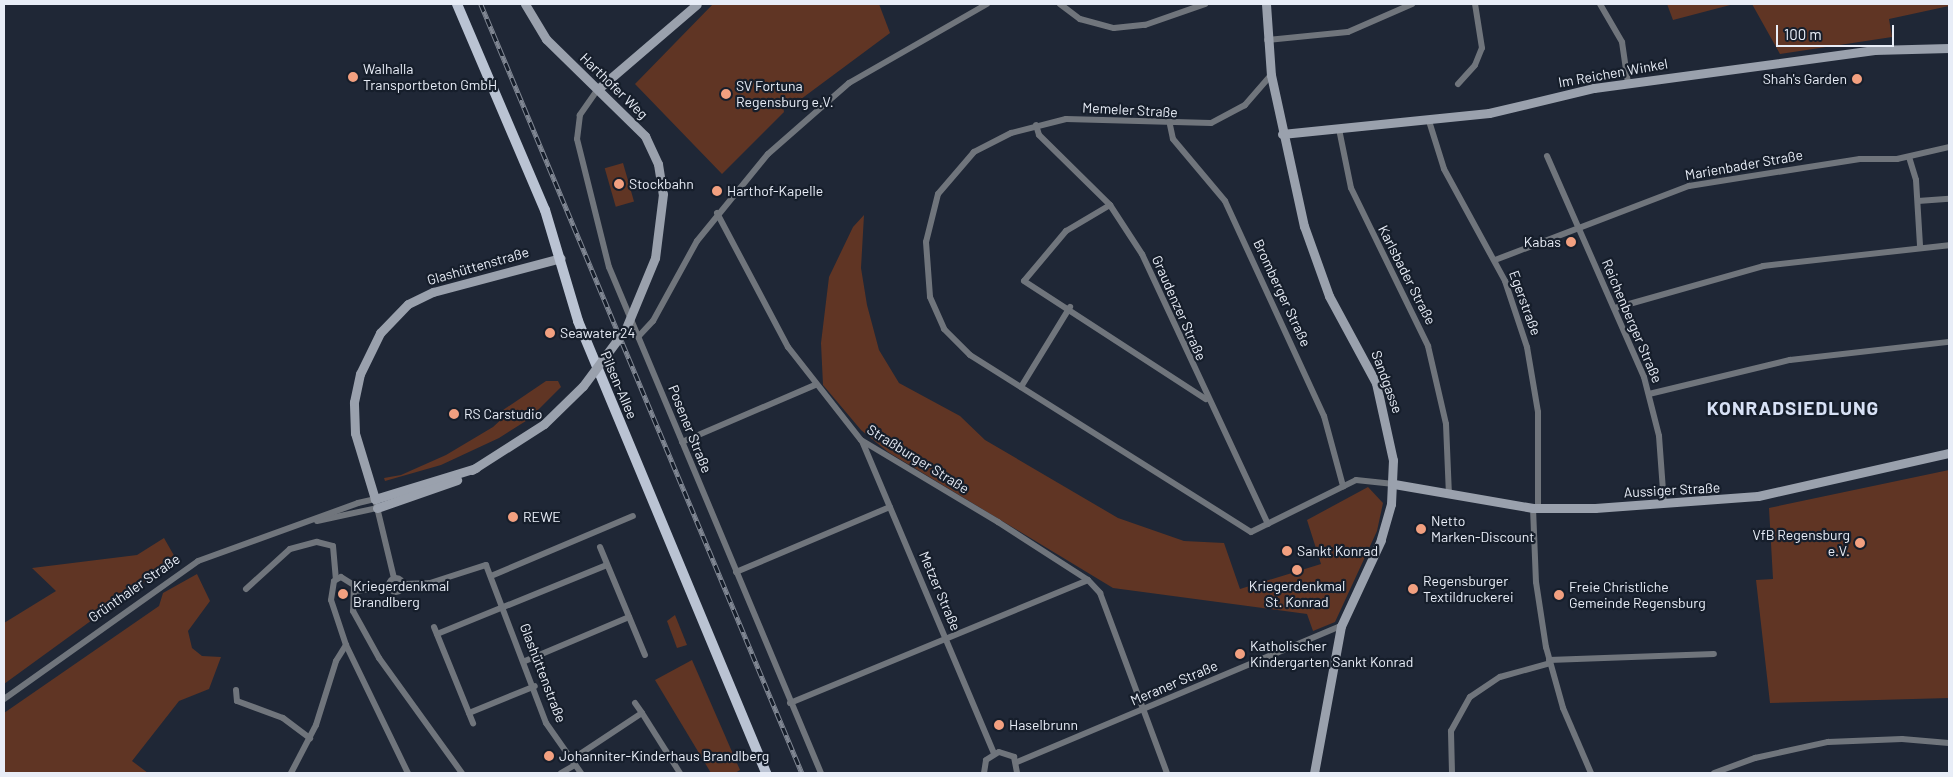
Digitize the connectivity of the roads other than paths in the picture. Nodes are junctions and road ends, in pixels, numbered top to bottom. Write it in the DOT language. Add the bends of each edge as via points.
graph roads {
  1 [pos="458,4"];
  2 [pos="525,4"];
  3 [pos="697,4"];
  4 [pos="987,4"];
  5 [pos="1060,4"];
  6 [pos="1205,4"];
  7 [pos="1266,4"];
  8 [pos="1412,4"];
  9 [pos="1475,4"];
  10 [pos="1600,4"];
  11 [pos="1267,40"];
  12 [pos="1949,48"];
  13 [pos="1271,75"];
  14 [pos="1628,83"];
  15 [pos="1458,84"];
  16 [pos="598,88"];
  17 [pos="1429,121"];
  18 [pos="1036,125"];
  19 [pos="1170,125"];
  20 [pos="1339,129"];
  21 [pos="1282,134"];
  22 [pos="1949,147"];
  23 [pos="1547,156"];
  24 [pos="1910,157"];
  25 [pos="1949,199"];
  26 [pos="1918,201"];
  27 [pos="1110,205"];
  28 [pos="717,213"];
  29 [pos="1578,227"];
  30 [pos="1949,245"];
  31 [pos="1920,246"];
  32 [pos="561,258"];
  33 [pos="1495,260"];
  34 [pos="1070,308"];
  35 [pos="1615,308"];
  36 [pos="638,337"];
  37 [pos="1949,342"];
  38 [pos="815,385"];
  39 [pos="583,386"];
  40 [pos="1022,387"];
  41 [pos="1649,394"];
  42 [pos="1206,399"];
  43 [pos="861,440"];
  44 [pos="682,442"];
  45 [pos="1949,453"];
  46 [pos="1394,484"];
  47 [pos="1343,486"];
  48 [pos="1449,495"];
  49 [pos="376,503"];
  50 [pos="1664,504"];
  51 [pos="890,507"];
  52 [pos="1535,508"];
  53 [pos="633,516"];
  54 [pos="1268,524"];
  55 [pos="600,547"];
  56 [pos="607,565"];
  57 [pos="736,572"];
  58 [pos="491,576"];
  59 [pos="394,578"];
  60 [pos="336,579"];
  61 [pos="1088,580"];
  62 [pos="404,584"];
  63 [pos="389,587"];
  64 [pos="246,589"];
  65 [pos="355,591"];
  66 [pos="504,607"];
  67 [pos="629,617"];
  68 [pos="1341,626"];
  69 [pos="434,627"];
  70 [pos="437,634"];
  71 [pos="946,638"];
  72 [pos="346,645"];
  73 [pos="1714,654"];
  74 [pos="645,655"];
  75 [pos="525,661"];
  76 [pos="1549,662"];
  77 [pos="535,686"];
  78 [pos="236,690"];
  79 [pos="4,699"];
  80 [pos="635,703"];
  81 [pos="790,704"];
  82 [pos="1143,710"];
  83 [pos="469,713"];
  84 [pos="642,713"];
  85 [pos="473,723"];
  86 [pos="310,738"];
  87 [pos="1949,743"];
  88 [pos="994,753"];
  89 [pos="573,762"];
  90 [pos="1017,762"];
  91 [pos="291,773"];
  92 [pos="408,773"];
  93 [pos="462,773"];
  94 [pos="561,773"];
  95 [pos="581,773"];
  96 [pos="680,773"];
  97 [pos="766,773"];
  98 [pos="821,773"];
  99 [pos="984,773"];
  100 [pos="1017,773"];
  101 [pos="1167,773"];
  102 [pos="1314,773"];
  103 [pos="1452,773"];
  104 [pos="1591,773"];
  105 [pos="1714,773"];
  1 -- 32 [label="main road, Pilsen-Allee"];
  2 -- 16 [label="street, Harthofer Weg" via="546,39"];
  3 -- 16 [label="street"];
  4 -- 28 [label="street" via="849,82 768,154"];
  5 -- 6 [label="street" via="1080,19 1122,28 1151,23"];
  7 -- 11 [label="street, Sandgasse"];
  8 -- 11 [label="street" via="1348,32"];
  9 -- 15 [label="street" via="1482,48 1476,65"];
  10 -- 14 [label="street" via="1622,42"];
  11 -- 13 [label="street, Sandgasse"];
  12 -- 14 [label="street, Im Reichen Winkel" via="1874,50"];
  13 -- 19 [label="street, Memeler Straße" via="1245,105 1223,120"];
  13 -- 21 [label="street, Sandgasse"];
  14 -- 17 [label="street, Im Reichen Winkel" via="1504,111"];
  16 -- 36 [label="street, Posener Straße" via="580,115 578,152 609,267"];
  16 -- 39 [label="street, Harthofer Weg, bridge" via="634,122 658,164 662,203 655,258 626,328"];
  17 -- 20 [label="street, Im Reichen Winkel"];
  17 -- 33 [label="street, Egerstraße" via="1444,169"];
  18 -- 19 [label="street, Memeler Straße" via="1084,118"];
  18 -- 27 [label="street, Graudenzer Straße" via="1039,135"];
  18 -- 40 [label="street, Memeler Straße" via="991,143 958,166 938,194 930,222 925,261 930,297 944,328 975,358"];
  19 -- 47 [label="street, Bromberger Straße" via="1173,138 1225,201 1324,416"];
  20 -- 21 [label="street, Im Reichen Winkel"];
  20 -- 48 [label="street, Karlsbader Straße" via="1354,196 1428,346 1446,424"];
  21 -- 46 [label="street, Sandgasse" via="1304,226 1324,283 1368,366 1383,404"];
  22 -- 24 [label="street, Marienbader Straße"];
  23 -- 29 [label="street, Reichenberger Straße"];
  24 -- 26 [label="street"];
  24 -- 29 [label="street, Marienbader Straße" via="1724,179 1657,196"];
  25 -- 26 [label="street"];
  26 -- 31 [label="street"];
  27 -- 34 [label="street" via="1066,231 1024,281"];
  27 -- 42 [label="street, Graudenzer Straße" via="1142,254"];
  28 -- 36 [label="street" via="664,294 653,321"];
  28 -- 38 [label="street, Straßburger Straße" via="788,347"];
  29 -- 33 [label="street, Marienbader Straße"];
  29 -- 35 [label="street, Reichenberger Straße"];
  30 -- 31 [label="street"];
  31 -- 35 [label="street" via="1763,266"];
  32 -- 49 [label="street, Glashüttenstraße" via="433,292 408,304 387,322 360,374 354,402 357,440"];
  32 -- 97 [label="main road, Pilsen-Allee" via="578,321"];
  33 -- 52 [label="street, Egerstraße" via="1533,369 1538,412"];
  34 -- 40 [label="street"];
  34 -- 42 [label="street"];
  35 -- 41 [label="street, Reichenberger Straße"];
  36 -- 44 [label="street, Posener Straße"];
  37 -- 41 [label="street" via="1781,361"];
  38 -- 43 [label="street, Straßburger Straße"];
  38 -- 44 [label="street"];
  39 -- 49 [label="street, Grünthaler Straße" via="544,424 476,468 440,486"];
  40 -- 54 [label="street, Memeler Straße" via="1251,532"];
  41 -- 50 [label="street, Reichenberger Straße" via="1659,436"];
  42 -- 54 [label="street, Graudenzer Straße"];
  43 -- 51 [label="street, Metzer Straße"];
  43 -- 61 [label="street, Straßburger Straße"];
  44 -- 57 [label="street, Posener Straße"];
  45 -- 50 [label="street, Aussiger Straße" via="1783,491"];
  46 -- 47 [label="street" via="1363,479"];
  46 -- 48 [label="street, Aussiger Straße"];
  46 -- 68 [label="street, Sandgasse" via="1378,550"];
  47 -- 54 [label="street"];
  48 -- 52 [label="street, Aussiger Straße"];
  49 -- 59 [label="street"];
  49 -- 79 [label="street, Grünthaler Straße" via="294,525 198,561"];
  50 -- 52 [label="street, Aussiger Straße"];
  51 -- 57 [label="street"];
  51 -- 71 [label="street, Metzer Straße"];
  52 -- 76 [label="street, Egerstraße" via="1536,582"];
  53 -- 58 [label="street"];
  55 -- 56 [label="street"];
  56 -- 66 [label="street"];
  56 -- 67 [label="street"];
  57 -- 81 [label="street, Posener Straße"];
  58 -- 62 [label="street, Glashüttenstraße" via="486,565 430,583"];
  58 -- 66 [label="street, Glashüttenstraße"];
  59 -- 62 [label="street"];
  59 -- 63 [label="street"];
  60 -- 64 [label="street" via="333,546 317,542 290,549"];
  60 -- 65 [label="street" via="351,580"];
  60 -- 72 [label="street" via="331,600"];
  61 -- 71 [label="street"];
  61 -- 82 [label="street, Straßburger Straße" via="1104,600"];
  62 -- 63 [label="street" via="397,593"];
  63 -- 65 [label="street"];
  65 -- 93 [label="street" via="353,611 362,630"];
  66 -- 70 [label="street"];
  66 -- 75 [label="street, Glashüttenstraße"];
  67 -- 74 [label="street"];
  67 -- 75 [label="street"];
  68 -- 82 [label="street, Meraner Straße"];
  68 -- 102 [label="street, Sandgasse"];
  69 -- 70 [label="street"];
  70 -- 83 [label="street"];
  71 -- 81 [label="street"];
  71 -- 88 [label="street, Metzer Straße"];
  72 -- 86 [label="street"];
  72 -- 92 [label="street"];
  73 -- 76 [label="street"];
  75 -- 77 [label="street, Glashüttenstraße"];
  76 -- 103 [label="street" via="1500,677 1470,697 1451,731"];
  76 -- 104 [label="street, Egerstraße"];
  77 -- 83 [label="street"];
  77 -- 89 [label="street, Glashüttenstraße" via="546,723"];
  78 -- 86 [label="street" via="237,701 283,718"];
  80 -- 84 [label="street"];
  81 -- 98 [label="street, Posener Straße"];
  82 -- 90 [label="street, Meraner Straße"];
  82 -- 101 [label="street, Straßburger Straße"];
  83 -- 85 [label="street"];
  84 -- 89 [label="street"];
  84 -- 96 [label="street"];
  86 -- 91 [label="street"];
  87 -- 105 [label="street" via="1902,739 1828,742 1755,758"];
  88 -- 90 [label="street" via="1010,754"];
  88 -- 99 [label="street" via="986,760"];
  89 -- 94 [label="street"];
  89 -- 95 [label="street, Glashüttenstraße"];
  90 -- 100 [label="street"];
}
